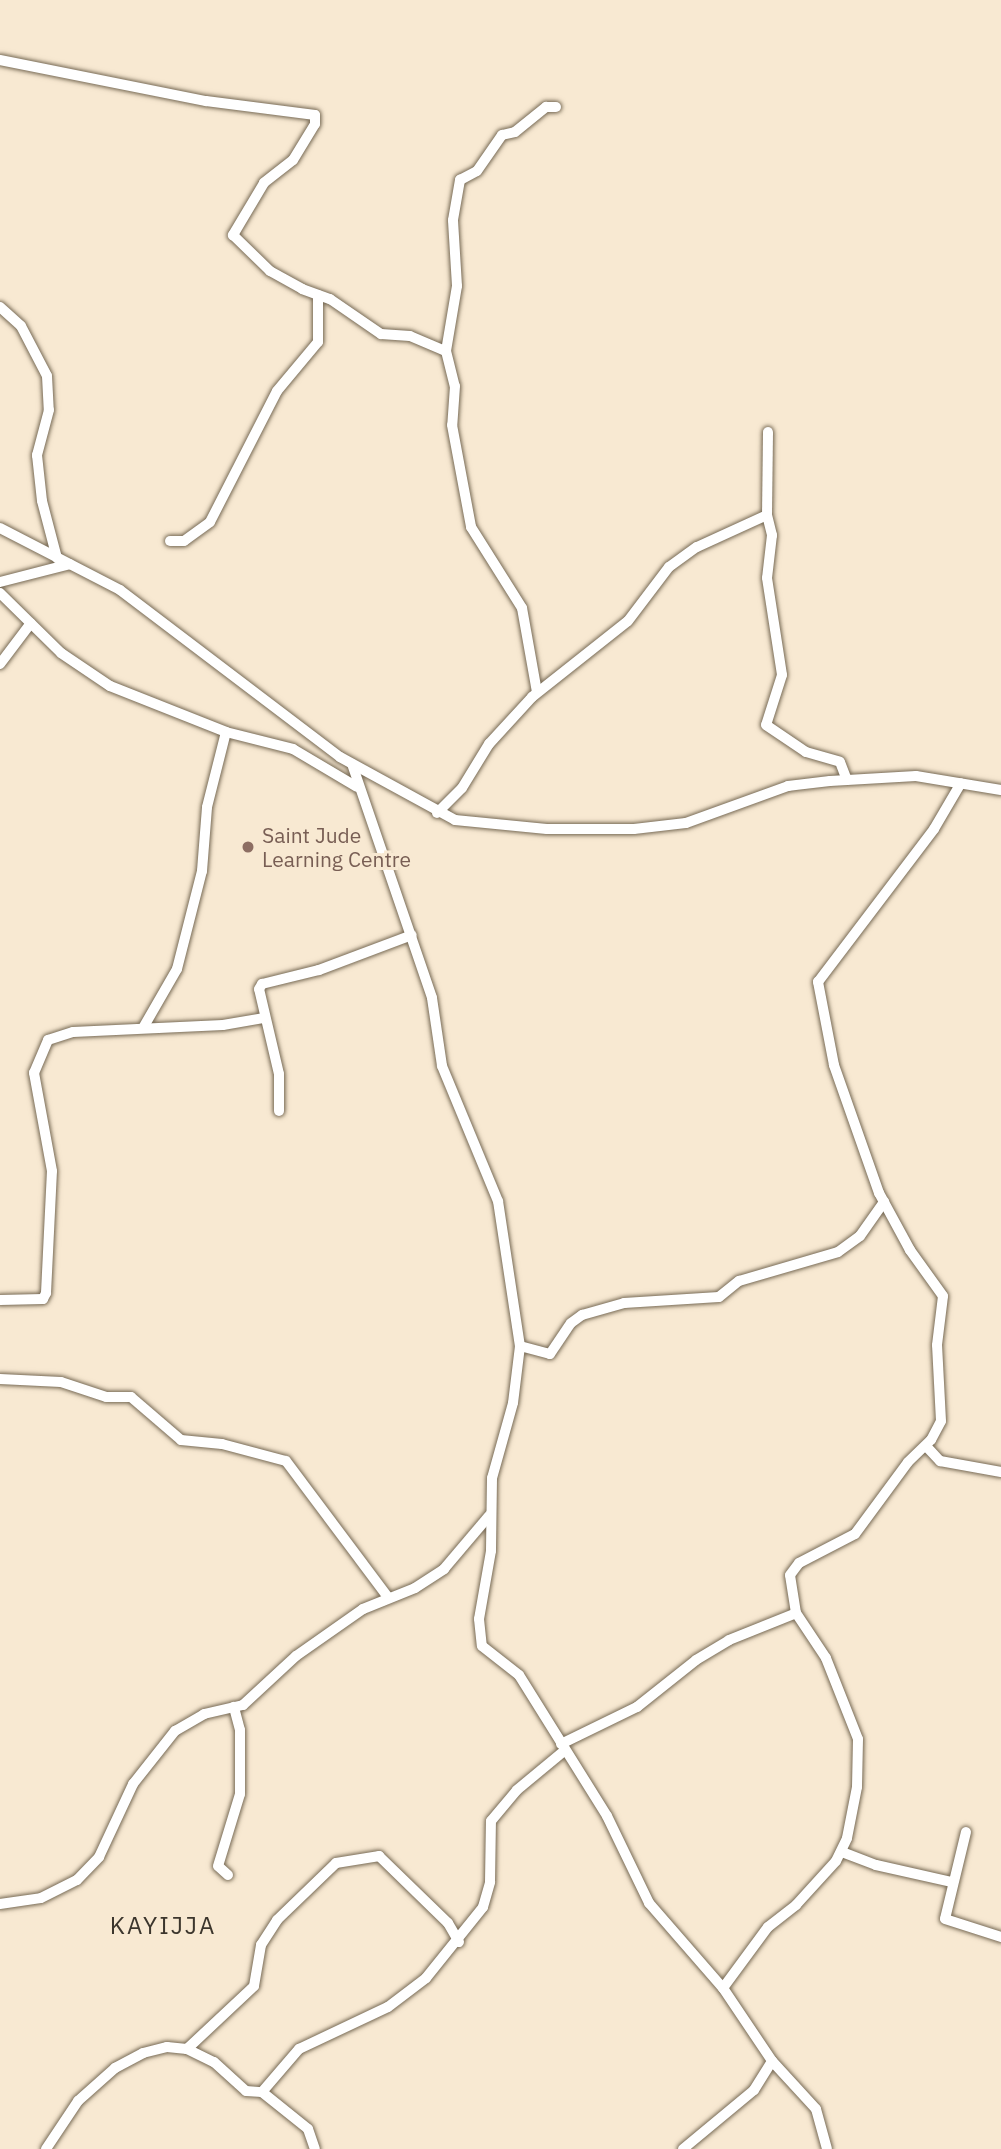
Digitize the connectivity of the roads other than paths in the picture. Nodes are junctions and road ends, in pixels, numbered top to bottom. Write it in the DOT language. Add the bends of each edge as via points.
graph roads {
  1 [pos="0,61"];
  2 [pos="556,107"];
  3 [pos="318,295"];
  4 [pos="0,307"];
  5 [pos="446,351"];
  6 [pos="768,432"];
  7 [pos="767,515"];
  8 [pos="0,528"];
  9 [pos="170,541"];
  10 [pos="57,558"];
  11 [pos="70,564"];
  12 [pos="0,582"];
  13 [pos="0,593"];
  14 [pos="31,623"];
  15 [pos="0,664"];
  16 [pos="537,692"];
  17 [pos="226,732"];
  18 [pos="352,764"];
  19 [pos="846,780"];
  20 [pos="961,783"];
  21 [pos="358,787"];
  22 [pos="1001,790"];
  23 [pos="437,813"];
  24 [pos="412,935"];
  25 [pos="264,1018"];
  26 [pos="143,1028"];
  27 [pos="279,1111"];
  28 [pos="884,1202"];
  29 [pos="0,1300"];
  30 [pos="520,1346"];
  31 [pos="0,1379"];
  32 [pos="926,1446"];
  33 [pos="1001,1472"];
  34 [pos="489,1516"];
  35 [pos="387,1595"];
  36 [pos="796,1613"];
  37 [pos="234,1707"];
  38 [pos="563,1747"];
  39 [pos="966,1832"];
  40 [pos="842,1852"];
  41 [pos="228,1875"];
  42 [pos="952,1882"];
  43 [pos="0,1904"];
  44 [pos="1001,1937"];
  45 [pos="459,1942"];
  46 [pos="723,1988"];
  47 [pos="187,2049"];
  48 [pos="772,2061"];
  49 [pos="262,2092"];
  50 [pos="47,2149"];
  51 [pos="315,2149"];
  52 [pos="683,2149"];
  53 [pos="827,2149"];
  1 -- 3 [label="street" via="206,101 315,115 315,124 293,160 264,183 232,231 270,271"];
  2 -- 5 [label="street" via="546,107 515,132 502,135 477,171 460,180 453,220 457,286"];
  3 -- 5 [label="street" via="381,334 410,336"];
  3 -- 9 [label="street" via="318,342 277,391 210,522 184,541"];
  4 -- 10 [label="street" via="21,326 47,376 49,410 37,455 42,501"];
  5 -- 16 [label="street" via="455,386 452,425 471,527 522,608"];
  6 -- 7 [label="street"];
  7 -- 16 [label="street" via="697,547 669,567 628,621"];
  7 -- 19 [label="street" via="772,535 767,578 782,675 766,725 806,752 840,762"];
  8 -- 10 [label="street"];
  10 -- 11 [label="street"];
  11 -- 12 [label="street"];
  11 -- 18 [label="street" via="120,590"];
  13 -- 14 [label="street"];
  14 -- 15 [label="street"];
  14 -- 17 [label="street" via="90,676"];
  16 -- 23 [label="street" via="489,744 462,788"];
  17 -- 21 [label="street" via="293,749"];
  17 -- 26 [label="street" via="207,807 202,871 177,969"];
  18 -- 21 [label="street"];
  18 -- 23 [label="street"];
  19 -- 20 [label="street" via="916,776"];
  19 -- 23 [label="street" via="788,786 686,823 634,829 547,830 473,823"];
  20 -- 22 [label="street"];
  20 -- 28 [label="street" via="934,829 818,982 834,1065"];
  21 -- 24 [label="street"];
  24 -- 25 [label="street" via="319,970 267,980 259,989"];
  24 -- 30 [label="street" via="432,998 442,1066 498,1201"];
  25 -- 26 [label="street"];
  25 -- 27 [label="street" via="279,1074"];
  26 -- 29 [label="street" via="73,1032 44,1045 34,1073 52,1171 46,1293 43,1298"];
  28 -- 30 [label="street" via="860,1236 838,1252 739,1281 719,1297 624,1303 582,1315 550,1353"];
  28 -- 32 [label="street" via="943,1296 937,1345 941,1421"];
  30 -- 34 [label="street" via="513,1403 492,1478"];
  31 -- 35 [label="street" via="61,1382 106,1397 131,1397 181,1440 222,1444 286,1461"];
  32 -- 33 [label="street" via="940,1461"];
  32 -- 36 [label="street" via="908,1462 855,1534 793,1567 789,1588"];
  34 -- 35 [label="street" via="444,1569 415,1588"];
  34 -- 38 [label="street" via="491,1551 479,1619 482,1646 519,1675"];
  35 -- 37 [label="street" via="317,1640 267,1688"];
  36 -- 38 [label="street" via="729,1640 638,1707"];
  36 -- 40 [label="street" via="825,1657 858,1739 857,1787"];
  37 -- 41 [label="street" via="240,1730 240,1794 218,1866"];
  37 -- 43 [label="street" via="204,1714 175,1731 133,1784 99,1857 78,1880 41,1898"];
  38 -- 45 [label="street" via="491,1821 488,1893"];
  38 -- 46 [label="street" via="607,1816 658,1917"];
  39 -- 42 [label="street"];
  40 -- 42 [label="street" via="876,1865"];
  40 -- 46 [label="street" via="813,1889 768,1927"];
  42 -- 44 [label="street" via="946,1919"];
  45 -- 47 [label="street" via="448,1923 379,1856 369,1854 336,1863 277,1920 261,1945 254,1986"];
  45 -- 49 [label="street" via="426,1978 388,2007 299,2049"];
  46 -- 48 [label="street"];
  47 -- 49 [label="street" via="214,2062 246,2091"];
  47 -- 50 [label="street" via="167,2047 143,2053 115,2068 68,2111"];
  48 -- 52 [label="street" via="754,2090"];
  48 -- 53 [label="street" via="816,2109"];
  49 -- 51 [label="street" via="307,2129"];
}
